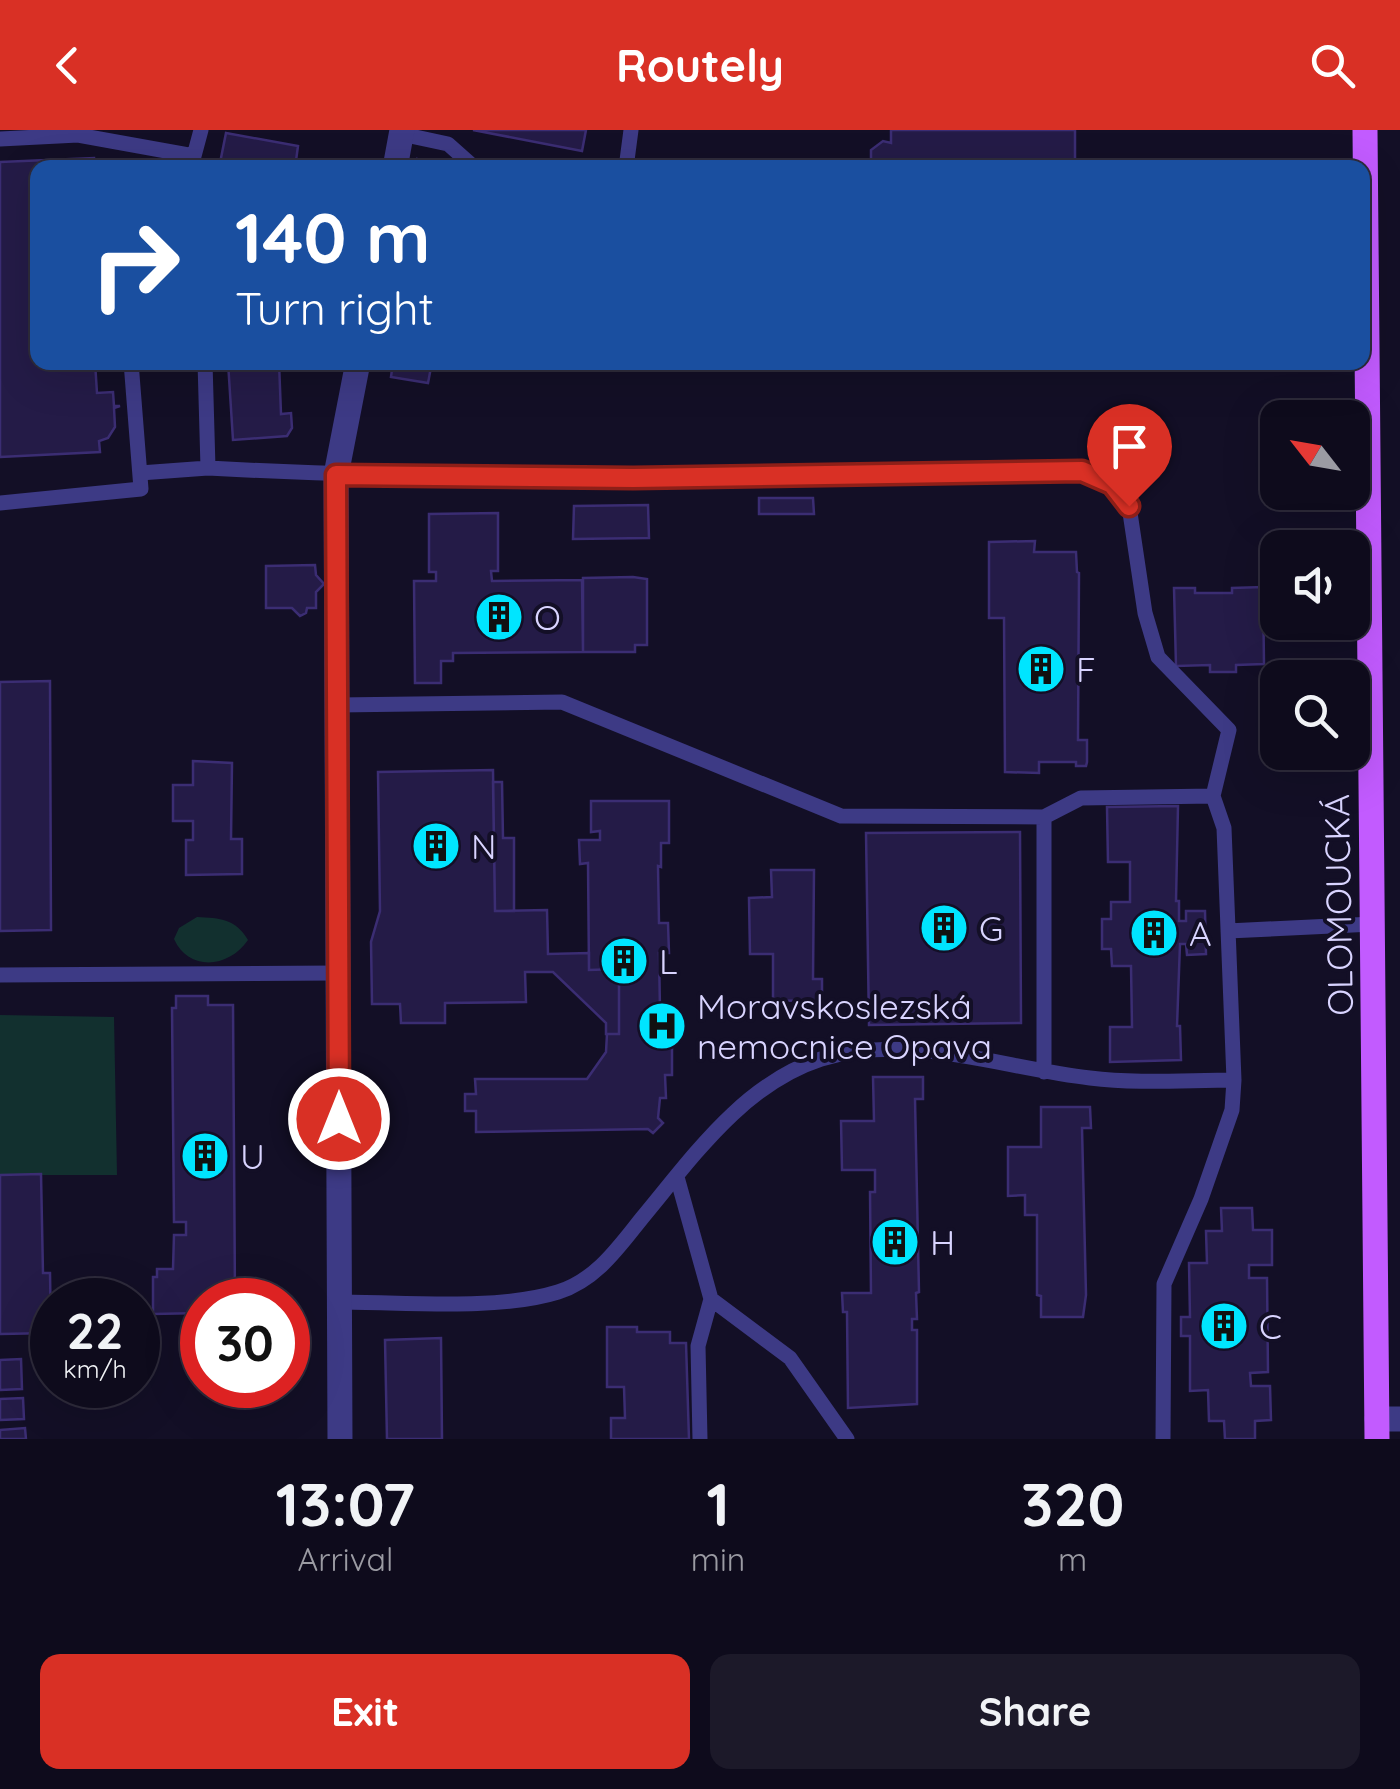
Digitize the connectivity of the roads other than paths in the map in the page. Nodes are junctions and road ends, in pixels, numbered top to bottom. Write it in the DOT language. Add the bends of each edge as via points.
graph roads {
  1 [pos="201,130"];
  2 [pos="631,130"];
  3 [pos="1364,130"];
  4 [pos="79,132"];
  5 [pos="402,132"];
  6 [pos="0,139"];
  7 [pos="397,160"];
  8 [pos="466,160"];
  9 [pos="627,160"];
  10 [pos="1364,160"];
  11 [pos="133,370"];
  12 [pos="205,370"];
  13 [pos="356,370"];
  14 [pos="1367,370"];
  15 [pos="208,468"];
  16 [pos="140,472"];
  17 [pos="336,475"];
  18 [pos="0,503"];
  19 [pos="337,705"];
  20 [pos="1212,796"];
  21 [pos="1044,817"];
  22 [pos="1373,924"];
  23 [pos="1228,931"];
  24 [pos="338,973"];
  25 [pos="0,975"];
  26 [pos="1044,1072"];
  27 [pos="1234,1080"];
  28 [pos="676,1177"];
  29 [pos="711,1299"];
  30 [pos="340,1302"];
  31 [pos="1385,1426"];
  32 [pos="340,1439"];
  33 [pos="700,1439"];
  34 [pos="847,1439"];
  35 [pos="1163,1439"];
  1 -- 4 [label="lane" via="194,156"];
  2 -- 9 [label="lane"];
  3 -- 10 [label="main road, OLOMOUCKÁ"];
  4 -- 6 [label="lane"];
  5 -- 7 [label="street"];
  5 -- 8 [label="lane" via="448,144"];
  11 -- 16 [label="lane"];
  12 -- 15 [label="lane"];
  13 -- 17 [label="street"];
  14 -- 22 [label="main road, OLOMOUCKÁ"];
  15 -- 16 [label="lane"];
  15 -- 17 [label="lane"];
  16 -- 18 [label="lane" via="141,489"];
  17 -- 19 [label="street"];
  17 -- 20 [label="lane" via="1082,471 1112,484 1129,506 1158,657 1229,730"];
  19 -- 21 [label="lane" via="562,702 841,816"];
  19 -- 24 [label="street"];
  20 -- 21 [label="lane" via="1082,798"];
  20 -- 23 [label="lane" via="1224,828"];
  21 -- 26 [label="lane"];
  22 -- 23 [label="lane"];
  22 -- 31 [label="main road, OLOMOUCKÁ"];
  23 -- 27 [label="lane"];
  24 -- 25 [label="lane"];
  24 -- 30 [label="street"];
  26 -- 27 [label="lane"];
  26 -- 28 [label="lane" via="913,1048 864,1048 817,1060 770,1085 719,1126"];
  27 -- 35 [label="lane" via="1232,1110 1202,1200 1164,1284"];
  28 -- 29 [label="lane"];
  28 -- 30 [label="lane" via="600,1270 560,1292 506,1302"];
  29 -- 33 [label="lane" via="698,1346"];
  29 -- 34 [label="lane" via="790,1358"];
  30 -- 32 [label="street"];
}
